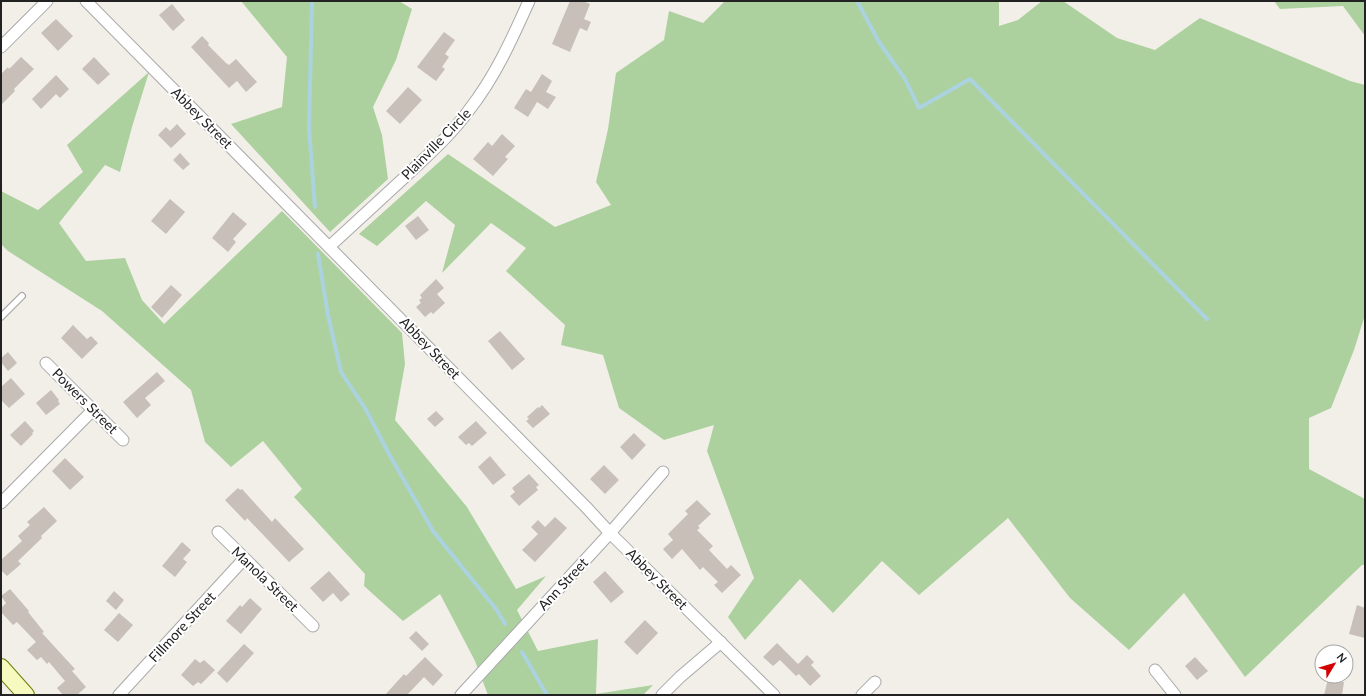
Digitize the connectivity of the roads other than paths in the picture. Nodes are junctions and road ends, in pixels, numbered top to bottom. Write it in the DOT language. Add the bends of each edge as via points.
graph roads {
  1 [pos="47,1"];
  2 [pos="86,1"];
  3 [pos="529,1"];
  4 [pos="1,47"];
  5 [pos="330,246"];
  6 [pos="22,296"];
  7 [pos="1,316"];
  8 [pos="46,363"];
  9 [pos="93,410"];
  10 [pos="124,440"];
  11 [pos="663,472"];
  12 [pos="1,503"];
  13 [pos="218,532"];
  14 [pos="610,533"];
  15 [pos="244,559"];
  16 [pos="313,626"];
  17 [pos="721,642"];
  18 [pos="1,667"];
  19 [pos="1155,670"];
  20 [pos="875,682"];
  21 [pos="26,695"];
  22 [pos="119,695"];
  23 [pos="461,695"];
  24 [pos="662,695"];
  25 [pos="774,695"];
  26 [pos="862,695"];
  27 [pos="1175,695"];
  1 -- 4 [label="street"];
  2 -- 5 [label="street, Abbey Street"];
  3 -- 5 [label="street, Plainville Circle" via="494,74 469,111 438,146"];
  5 -- 14 [label="street, Abbey Street"];
  6 -- 7 [label="lane"];
  8 -- 9 [label="street, Powers Street"];
  9 -- 10 [label="street, Powers Street"];
  9 -- 12 [label="street"];
  11 -- 14 [label="street, Ann Street"];
  13 -- 15 [label="street, Manola Street"];
  14 -- 17 [label="street, Abbey Street"];
  14 -- 23 [label="street, Ann Street"];
  15 -- 16 [label="street, Manola Street"];
  15 -- 22 [label="street, Fillmore Street"];
  17 -- 24 [label="street"];
  17 -- 25 [label="street, Abbey Street"];
  18 -- 21 [label="main road"];
  19 -- 27 [label="street"];
  20 -- 26 [label="street"];
}
